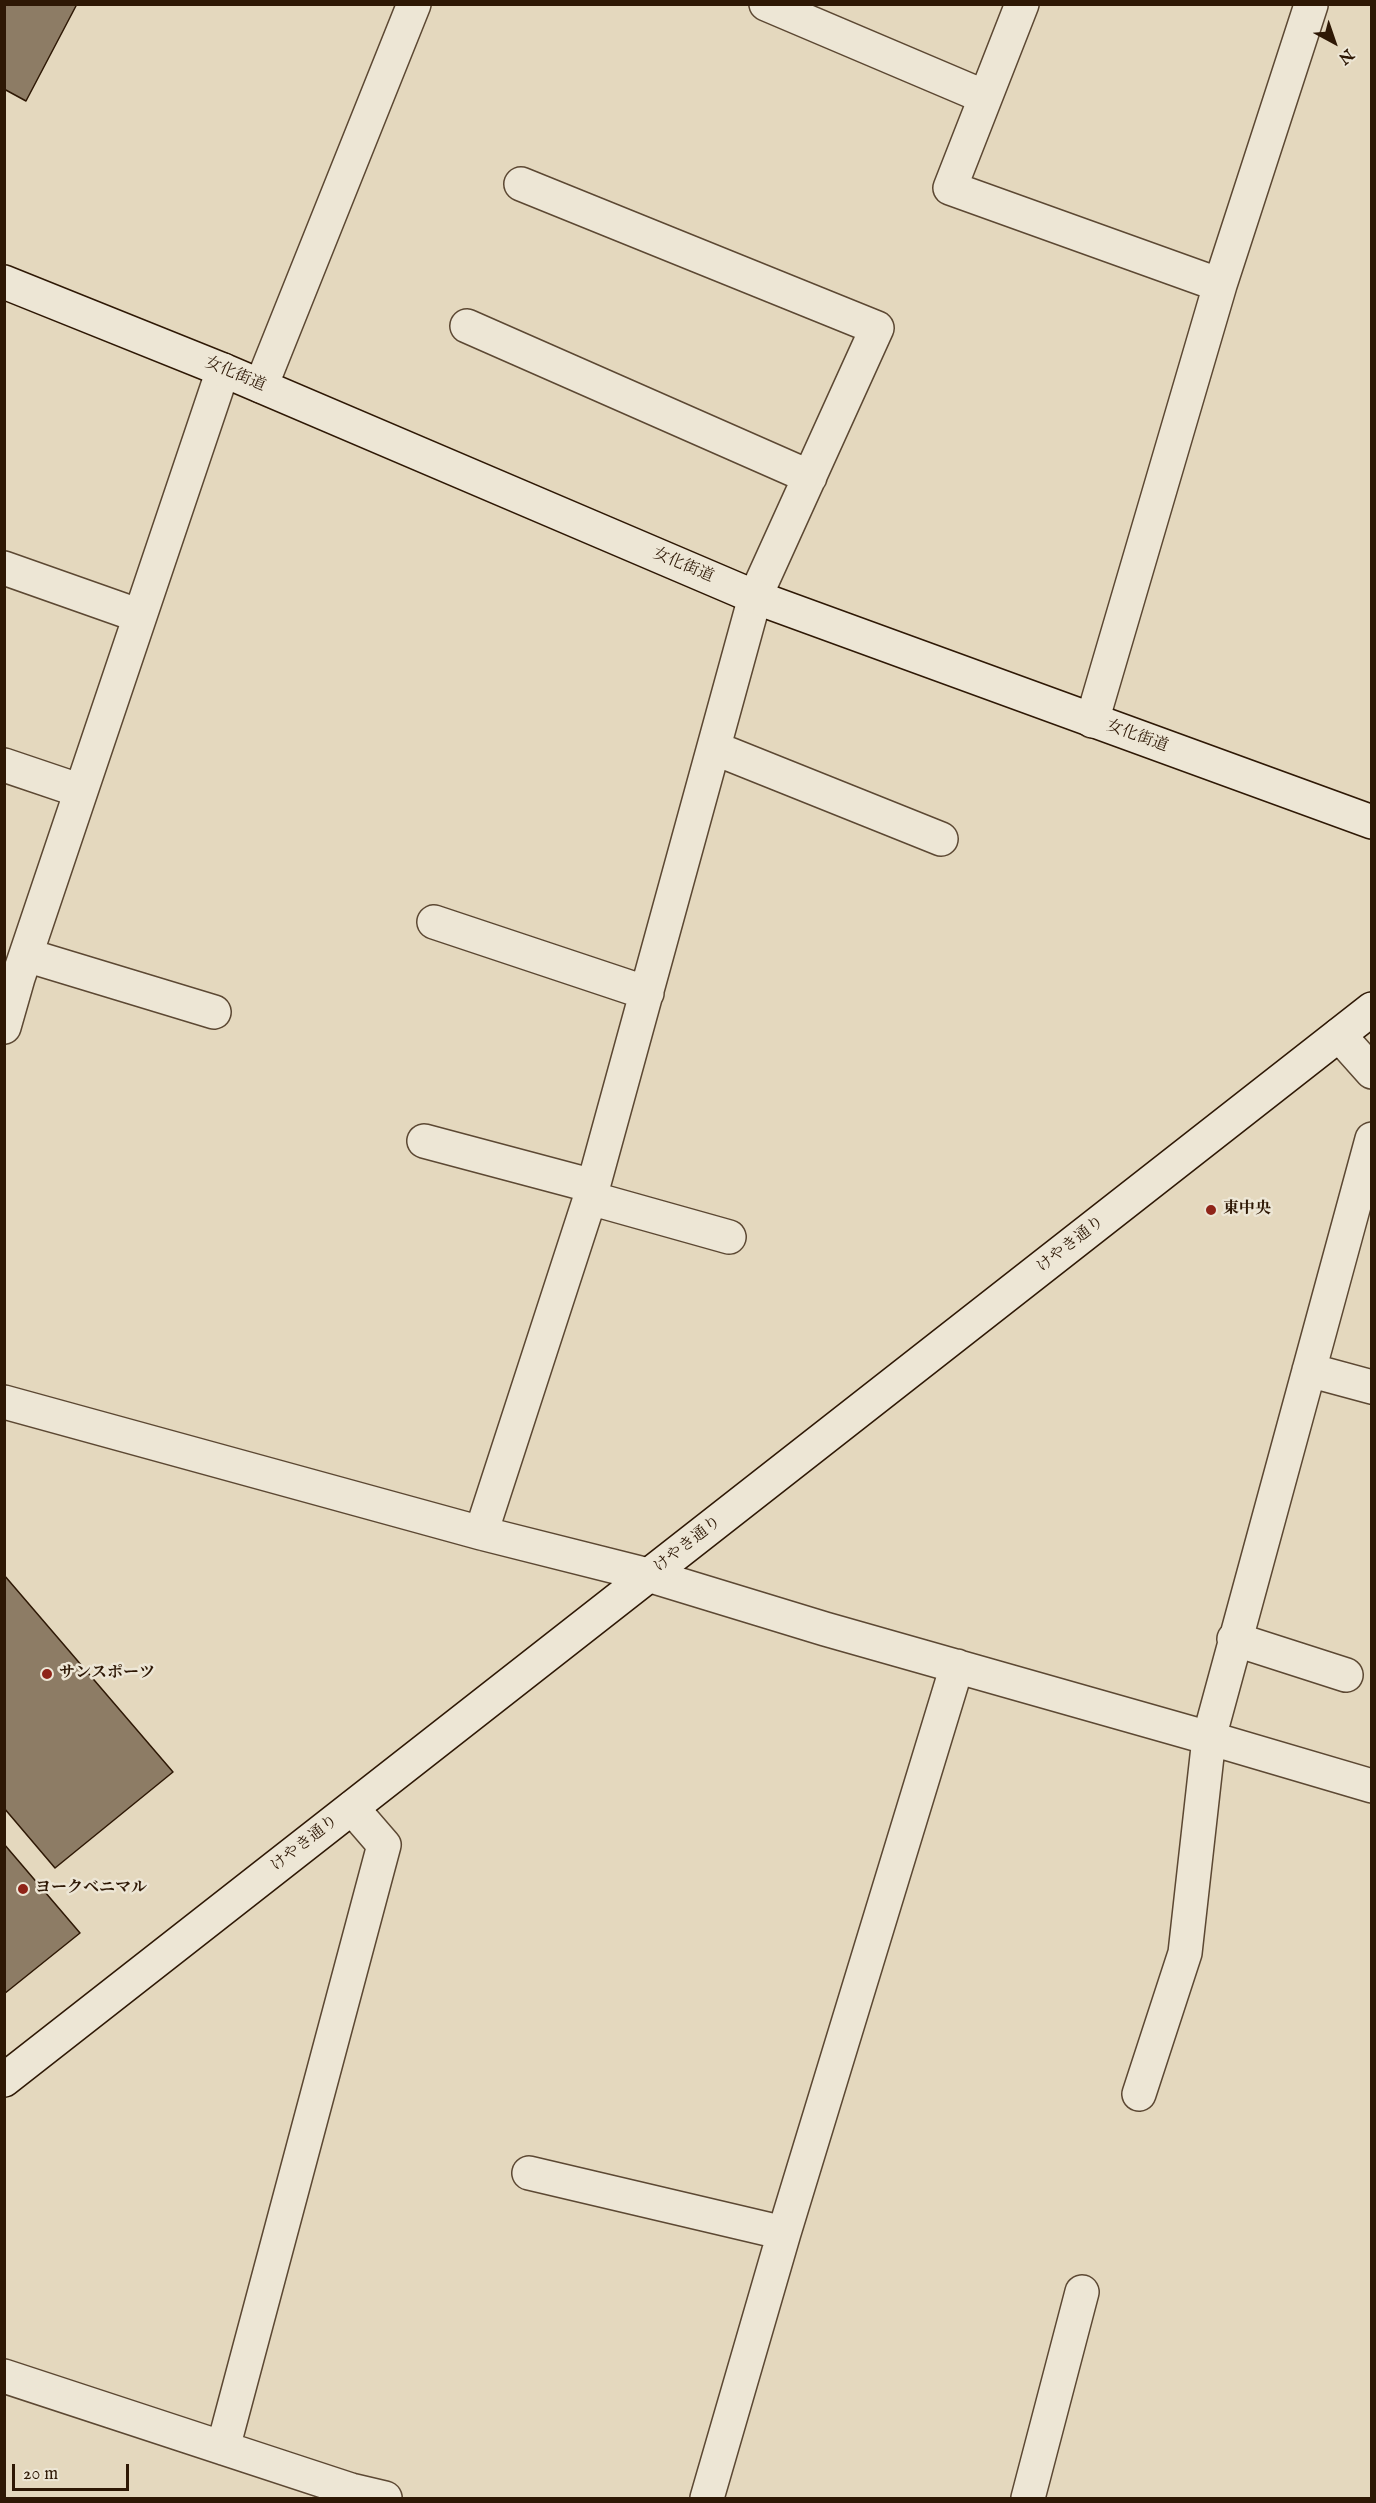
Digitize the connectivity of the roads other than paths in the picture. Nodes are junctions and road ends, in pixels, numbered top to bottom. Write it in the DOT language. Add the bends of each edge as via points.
graph roads {
  1 [pos="414,4"];
  2 [pos="766,4"];
  3 [pos="1022,4"];
  4 [pos="1311,5"];
  5 [pos="986,97"];
  6 [pos="521,184"];
  7 [pos="4,282"];
  8 [pos="1220,285"];
  9 [pos="467,326"];
  10 [pos="224,370"];
  11 [pos="261,386"];
  12 [pos="810,477"];
  13 [pos="4,568"];
  14 [pos="755,597"];
  15 [pos="140,616"];
  16 [pos="1092,721"];
  17 [pos="714,748"];
  18 [pos="4,765"];
  19 [pos="81,791"];
  20 [pos="1371,822"];
  21 [pos="941,840"];
  22 [pos="435,922"];
  23 [pos="16,969"];
  24 [pos="646,993"];
  25 [pos="1371,1009"];
  26 [pos="214,1012"];
  27 [pos="4,1027"];
  28 [pos="1339,1035"];
  29 [pos="1371,1072"];
  30 [pos="1371,1139"];
  31 [pos="424,1141"];
  32 [pos="592,1192"];
  33 [pos="729,1237"];
  34 [pos="1308,1370"];
  35 [pos="1371,1387"];
  36 [pos="4,1402"];
  37 [pos="481,1533"];
  38 [pos="648,1575"];
  39 [pos="1234,1639"];
  40 [pos="957,1666"];
  41 [pos="1346,1675"];
  42 [pos="1209,1738"];
  43 [pos="1371,1786"];
  44 [pos="352,1808"];
  45 [pos="4,2080"];
  46 [pos="1139,2094"];
  47 [pos="529,2173"];
  48 [pos="784,2233"];
  49 [pos="1082,2292"];
  50 [pos="4,2376"];
  51 [pos="223,2448"];
  52 [pos="385,2499"];
  53 [pos="706,2499"];
  54 [pos="1028,2499"];
  1 -- 11 [label="street"];
  2 -- 5 [label="street"];
  3 -- 5 [label="street"];
  4 -- 8 [label="street"];
  5 -- 8 [label="street" via="950,188"];
  6 -- 12 [label="street" via="877,328"];
  7 -- 10 [label="street, 女化街道"];
  8 -- 16 [label="street"];
  9 -- 12 [label="street"];
  10 -- 11 [label="street, 女化街道"];
  10 -- 15 [label="street"];
  11 -- 14 [label="street, 女化街道"];
  12 -- 14 [label="street"];
  13 -- 15 [label="street"];
  14 -- 16 [label="street, 女化街道"];
  14 -- 17 [label="street"];
  15 -- 19 [label="street"];
  16 -- 20 [label="street, 女化街道"];
  17 -- 21 [label="street"];
  17 -- 24 [label="street"];
  18 -- 19 [label="street"];
  19 -- 23 [label="street"];
  22 -- 24 [label="street"];
  23 -- 26 [label="street"];
  23 -- 27 [label="street"];
  24 -- 32 [label="street"];
  25 -- 28 [label="street, けやき通り"];
  28 -- 29 [label="street"];
  28 -- 38 [label="street, けやき通り"];
  30 -- 34 [label="street"];
  31 -- 32 [label="street"];
  32 -- 33 [label="street"];
  32 -- 37 [label="street"];
  34 -- 35 [label="street"];
  34 -- 39 [label="street"];
  36 -- 37 [label="street"];
  37 -- 38 [label="street"];
  38 -- 40 [label="street"];
  38 -- 44 [label="street, けやき通り"];
  39 -- 41 [label="street"];
  39 -- 42 [label="street"];
  40 -- 42 [label="street"];
  40 -- 48 [label="street"];
  42 -- 43 [label="street"];
  42 -- 46 [label="street" via="1185,1953"];
  44 -- 45 [label="street, けやき通り"];
  44 -- 51 [label="street" via="384,1845"];
  47 -- 48 [label="street"];
  48 -- 53 [label="street"];
  49 -- 54 [label="street"];
  50 -- 51 [label="street"];
  51 -- 52 [label="street"];
}
